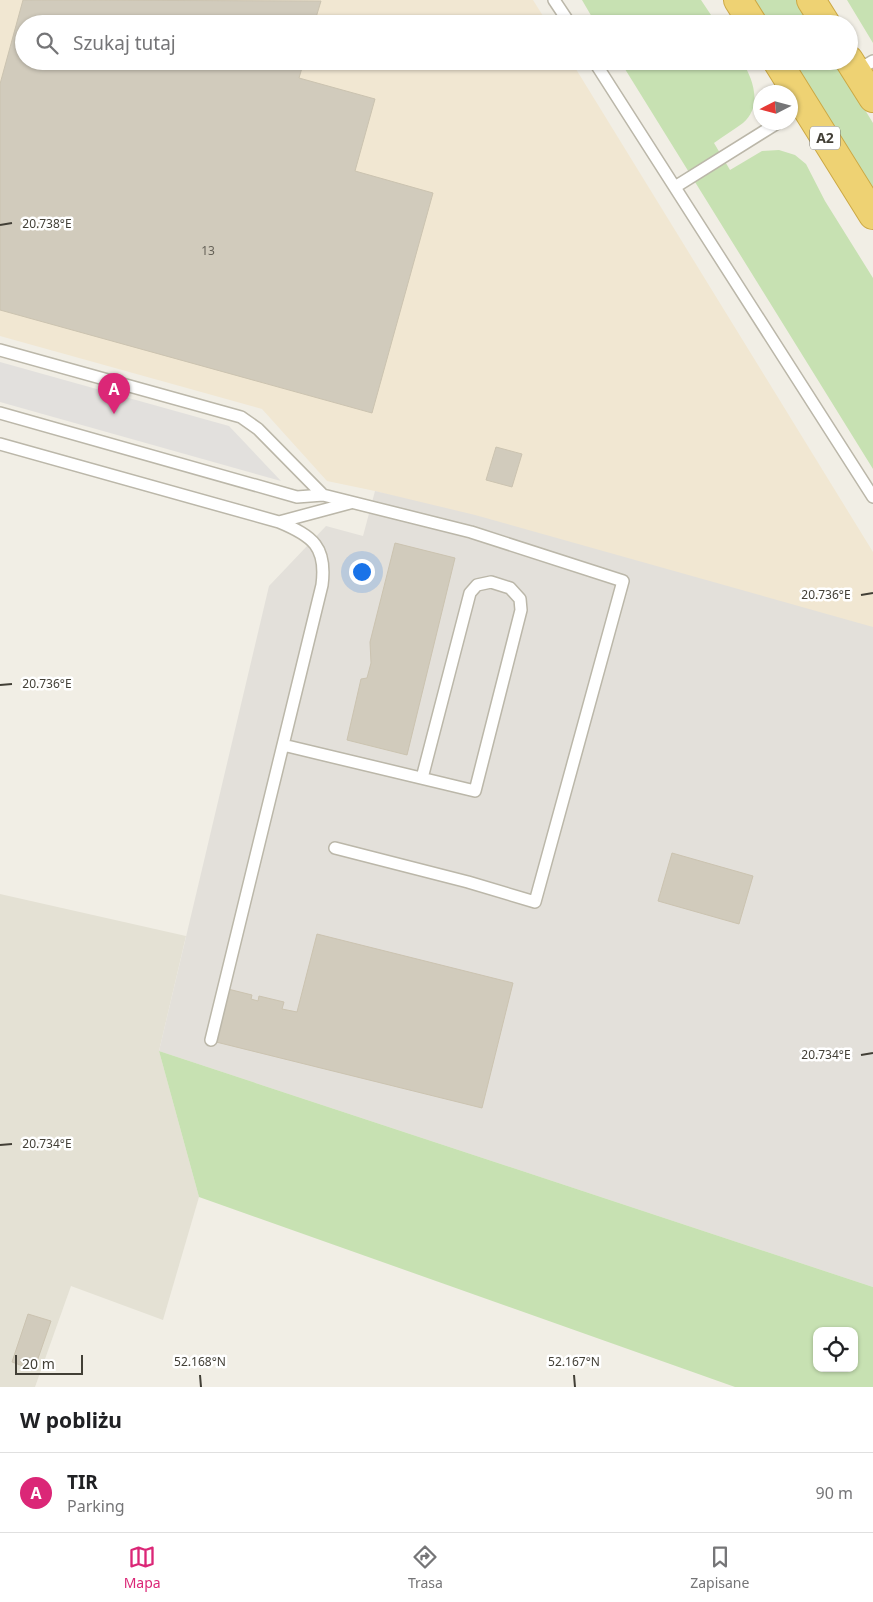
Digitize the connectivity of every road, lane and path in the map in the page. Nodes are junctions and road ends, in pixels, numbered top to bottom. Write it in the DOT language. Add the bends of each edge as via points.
graph roads {
  1 [pos="554,0"];
  2 [pos="738,0"];
  3 [pos="811,0"];
  4 [pos="564,15"];
  5 [pos="747,15"];
  6 [pos="820,15"];
  7 [pos="859,64"];
  8 [pos="600,70"];
  9 [pos="782,70"];
  10 [pos="873,98"];
  11 [pos="766,130"];
  12 [pos="675,187"];
  13 [pos="873,215"];
  14 [pos="0,350"];
  15 [pos="0,413"];
  16 [pos="0,444"];
  17 [pos="323,495"];
  18 [pos="873,496"];
  19 [pos="351,503"];
  20 [pos="279,522"];
  21 [pos="283,745"];
  22 [pos="422,778"];
  23 [pos="335,848"];
  24 [pos="211,1040"];
  1 -- 4 [label="lane"];
  2 -- 5 [label="highway"];
  3 -- 6 [label="highway"];
  7 -- 10 [label="highway"];
  8 -- 12 [label="lane"];
  9 -- 13 [label="highway, A2" via="801,109"];
  11 -- 12 [label="lane"];
  12 -- 18 [label="lane"];
  14 -- 17 [label="lane" via="241,417 258,429"];
  15 -- 17 [label="lane" via="297,497"];
  16 -- 20 [label="lane"];
  17 -- 19 [label="lane"];
  19 -- 20 [label="lane"];
  19 -- 23 [label="lane" via="471,532 623,582 535,902"];
  20 -- 21 [label="lane" via="312,540 322,554 324,568"];
  21 -- 22 [label="lane"];
  21 -- 24 [label="lane"];
  22 -- 22 [label="lane" via="475,791 521,610 520,599 510,588 490,582 477,585 470,594"];
}
